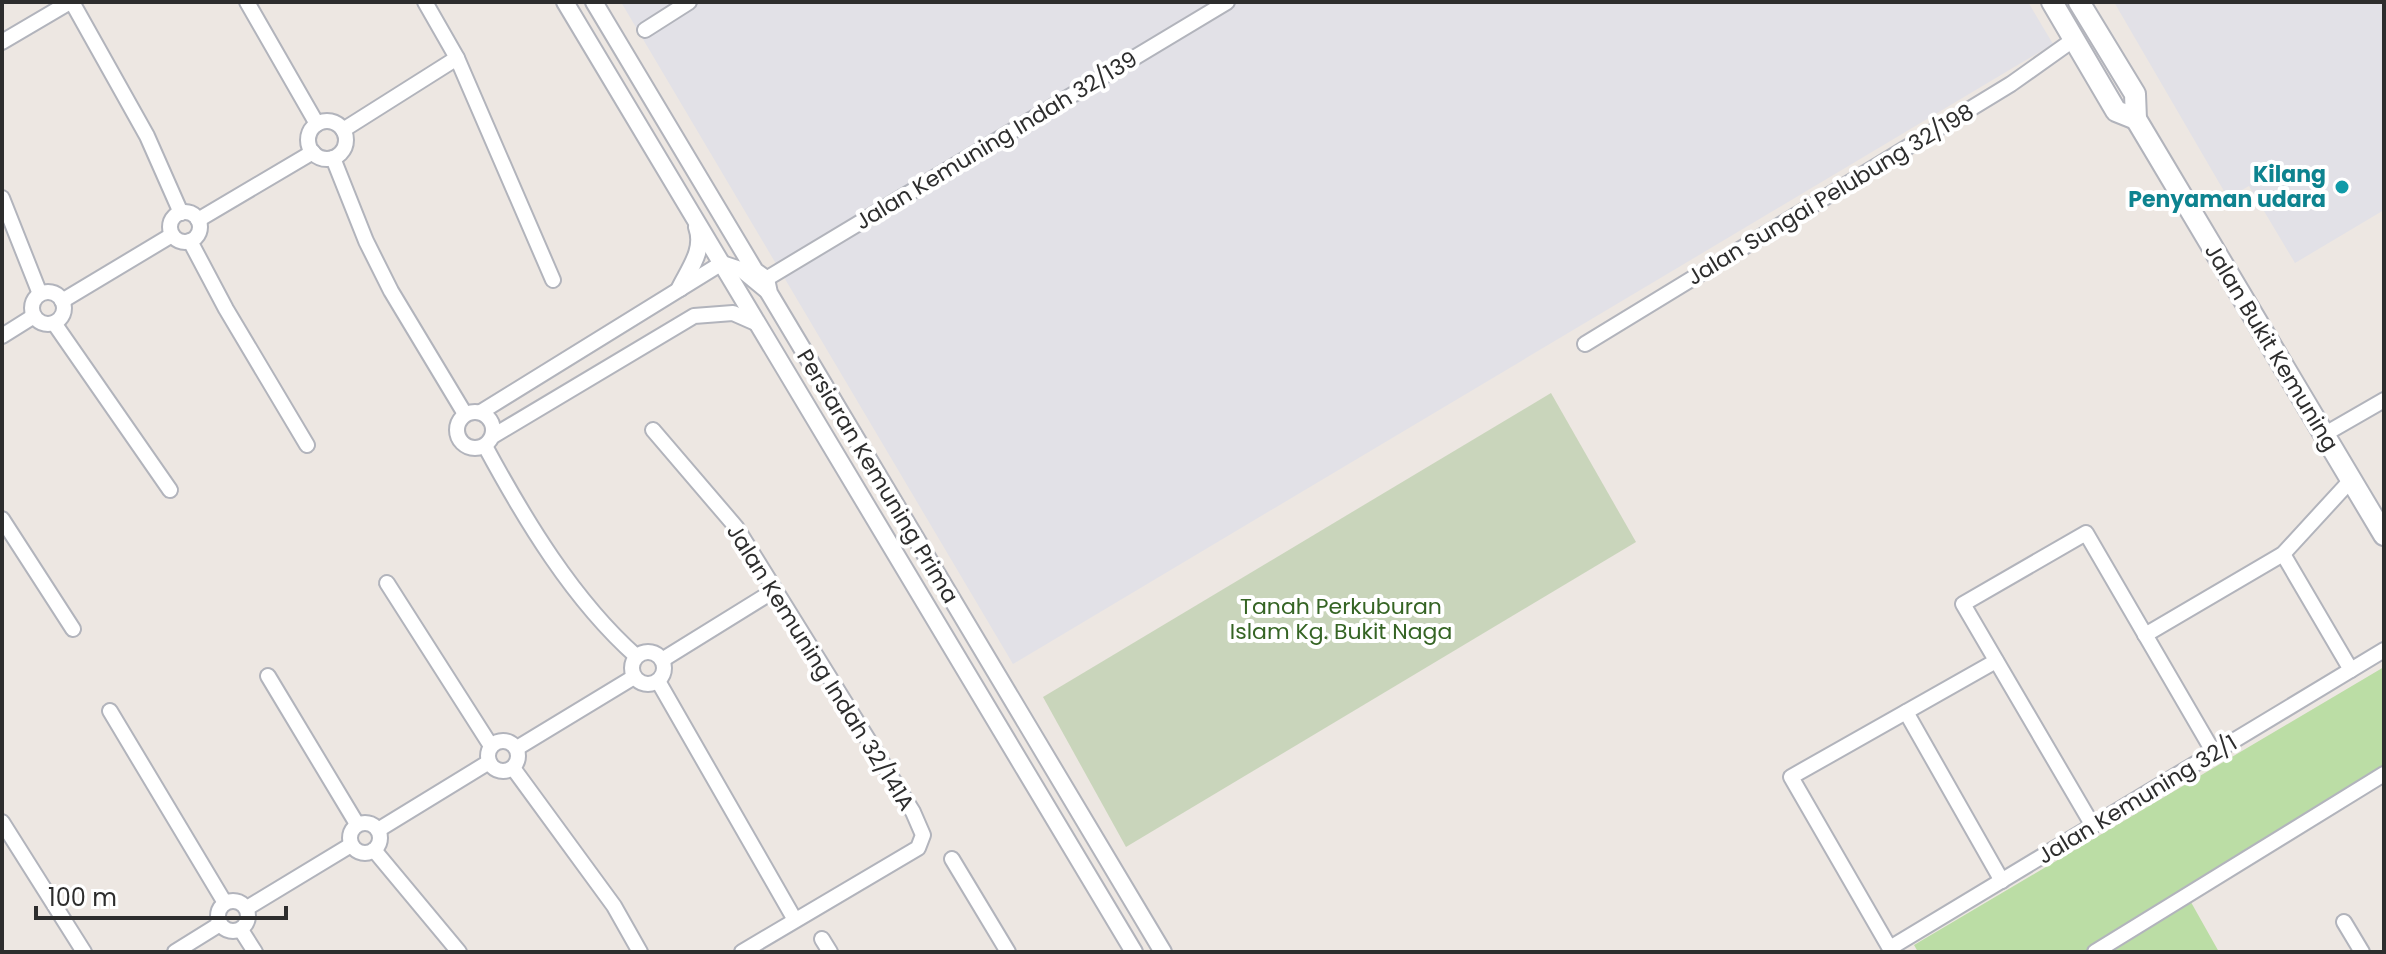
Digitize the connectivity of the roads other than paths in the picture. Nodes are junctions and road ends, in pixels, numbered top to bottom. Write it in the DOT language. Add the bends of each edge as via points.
graph roads {
  1 [pos="71,2"];
  2 [pos="247,2"];
  3 [pos="425,2"];
  4 [pos="565,2"];
  5 [pos="594,2"];
  6 [pos="689,2"];
  7 [pos="1227,2"];
  8 [pos="2052,2"];
  9 [pos="2079,2"];
  10 [pos="645,30"];
  11 [pos="2073,40"];
  12 [pos="2,42"];
  13 [pos="457,58"];
  14 [pos="2136,119"];
  15 [pos="317,124"];
  16 [pos="343,130"];
  17 [pos="313,152"];
  18 [pos="333,158"];
  19 [pos="2,198"];
  20 [pos="691,212"];
  21 [pos="181,213"];
  22 [pos="198,220"];
  23 [pos="172,235"];
  24 [pos="190,241"];
  25 [pos="722,263"];
  26 [pos="553,280"];
  27 [pos="767,286"];
  28 [pos="680,288"];
  29 [pos="40,294"];
  30 [pos="62,301"];
  31 [pos="34,316"];
  32 [pos="54,323"];
  33 [pos="2,336"];
  34 [pos="1585,344"];
  35 [pos="773,348"];
  36 [pos="2384,400"];
  37 [pos="481,412"];
  38 [pos="465,414"];
  39 [pos="653,430"];
  40 [pos="2325,434"];
  41 [pos="489,441"];
  42 [pos="307,445"];
  43 [pos="2351,480"];
  44 [pos="170,490"];
  45 [pos="2,519"];
  46 [pos="2384,535"];
  47 [pos="2283,554"];
  48 [pos="387,583"];
  49 [pos="775,590"];
  50 [pos="73,629"];
  51 [pos="2145,635"];
  52 [pos="2384,650"];
  53 [pos="636,656"];
  54 [pos="662,660"];
  55 [pos="1996,661"];
  56 [pos="2351,670"];
  57 [pos="268,676"];
  58 [pos="634,677"];
  59 [pos="658,681"];
  60 [pos="110,711"];
  61 [pos="1906,712"];
  62 [pos="491,746"];
  63 [pos="517,748"];
  64 [pos="2214,753"];
  65 [pos="489,762"];
  66 [pos="513,768"];
  67 [pos="2384,774"];
  68 [pos="2,822"];
  69 [pos="357,824"];
  70 [pos="2093,826"];
  71 [pos="378,830"];
  72 [pos="351,845"];
  73 [pos="374,850"];
  74 [pos="952,859"];
  75 [pos="2002,881"];
  76 [pos="225,903"];
  77 [pos="247,908"];
  78 [pos="795,920"];
  79 [pos="2344,922"];
  80 [pos="220,924"];
  81 [pos="241,930"];
  82 [pos="1891,950"];
  83 [pos="84,952"];
  84 [pos="175,952"];
  85 [pos="255,952"];
  86 [pos="459,952"];
  87 [pos="640,952"];
  88 [pos="742,952"];
  89 [pos="1008,952"];
  90 [pos="1134,952"];
  91 [pos="1163,952"];
  92 [pos="2095,952"];
  93 [pos="2362,952"];
  1 -- 12 [label="street"];
  1 -- 21 [label="street" via="147,136"];
  2 -- 15 [label="street"];
  3 -- 13 [label="street"];
  4 -- 20 [label="street, Persiaran Kemuning Prima"];
  5 -- 27 [label="street, Persiaran Kemuning Prima"];
  6 -- 10 [label="street"];
  7 -- 27 [label="street, Jalan Kemuning Indah 32/139"];
  8 -- 11 [label="main road, Jalan Bukit Kemuning"];
  9 -- 14 [label="main road, Jalan Bukit Kemuning" via="2135,94"];
  11 -- 14 [label="main road, Jalan Bukit Kemuning" via="2116,111"];
  11 -- 34 [label="street, Jalan Sungai Pelubung 32/198" via="2011,84"];
  13 -- 16 [label="street"];
  13 -- 26 [label="street"];
  14 -- 40 [label="main road, Jalan Bukit Kemuning"];
  15 -- 16 [label="street" via="332,121"];
  15 -- 17 [label="street" via="308,137"];
  16 -- 18 [label="street" via="345,146"];
  17 -- 18 [label="street"];
  17 -- 22 [label="street"];
  18 -- 38 [label="street" via="391,291"];
  19 -- 29 [label="street"];
  20 -- 25 [label="street, Persiaran Kemuning Prima"];
  20 -- 28 [label="street" via="701,238"];
  21 -- 22 [label="street"];
  21 -- 23 [label="street" via="171,222"];
  22 -- 24 [label="street" via="199,233"];
  23 -- 24 [label="street"];
  23 -- 30 [label="street"];
  24 -- 42 [label="street"];
  25 -- 27 [label="street"];
  25 -- 28 [label="street"];
  25 -- 35 [label="street, Persiaran Kemuning Prima"];
  27 -- 91 [label="street, Persiaran Kemuning Prima"];
  28 -- 37 [label="street"];
  29 -- 30 [label="street" via="50,292"];
  29 -- 31 [label="street" via="33,301"];
  30 -- 32 [label="street" via="62,316"];
  31 -- 32 [label="street"];
  31 -- 33 [label="street"];
  32 -- 44 [label="street"];
  35 -- 41 [label="street" via="746,316 694,316"];
  35 -- 90 [label="street, Persiaran Kemuning Prima"];
  36 -- 40 [label="street"];
  37 -- 38 [label="street"];
  37 -- 41 [label="street" via="492,424"];
  38 -- 41 [label="street" via="457,429 460,440 468,447"];
  39 -- 49 [label="street, Jalan Kemuning Indah 32/141A" via="736,527"];
  40 -- 43 [label="main road, Jalan Bukit Kemuning"];
  41 -- 53 [label="street" via="511,495 557,563 613,636"];
  43 -- 46 [label="main road, Jalan Bukit Kemuning"];
  43 -- 47 [label="street"];
  45 -- 50 [label="street"];
  47 -- 51 [label="street"];
  47 -- 56 [label="street"];
  48 -- 62 [label="street"];
  49 -- 54 [label="street"];
  49 -- 78 [label="street, Jalan Kemuning Indah 32/141A" via="923,835 918,848"];
  51 -- 55 [label="street" via="2086,533 1963,604"];
  51 -- 64 [label="street"];
  52 -- 56 [label="street, Jalan Kemuning 32/1"];
  53 -- 54 [label="street" via="650,652"];
  53 -- 58 [label="street"];
  54 -- 59 [label="street" via="664,674"];
  55 -- 61 [label="street"];
  55 -- 70 [label="street"];
  56 -- 64 [label="street, Jalan Kemuning 32/1"];
  57 -- 69 [label="street"];
  58 -- 59 [label="street" via="648,685"];
  58 -- 63 [label="street"];
  59 -- 78 [label="street"];
  60 -- 76 [label="street"];
  61 -- 75 [label="street"];
  61 -- 82 [label="street" via="1791,777"];
  62 -- 63 [label="street" via="505,740"];
  62 -- 65 [label="street"];
  63 -- 66 [label="street"];
  64 -- 70 [label="street, Jalan Kemuning 32/1"];
  65 -- 66 [label="street" via="500,771"];
  65 -- 71 [label="street"];
  66 -- 87 [label="street" via="614,906"];
  67 -- 92 [label="street"];
  68 -- 83 [label="street"];
  69 -- 71 [label="street" via="366,822"];
  69 -- 72 [label="street" via="349,836"];
  70 -- 75 [label="street, Jalan Kemuning 32/1"];
  71 -- 73 [label="street"];
  72 -- 73 [label="street" via="359,852"];
  72 -- 77 [label="street"];
  73 -- 86 [label="street"];
  74 -- 89 [label="street"];
  75 -- 82 [label="street, Jalan Kemuning 32/1"];
  76 -- 77 [label="street" via="234,900"];
  76 -- 80 [label="street"];
  77 -- 81 [label="street" via="248,922"];
  78 -- 88 [label="street"];
  79 -- 93 [label="street"];
  80 -- 81 [label="street" via="232,932"];
  80 -- 84 [label="street"];
  81 -- 85 [label="street"];
}
